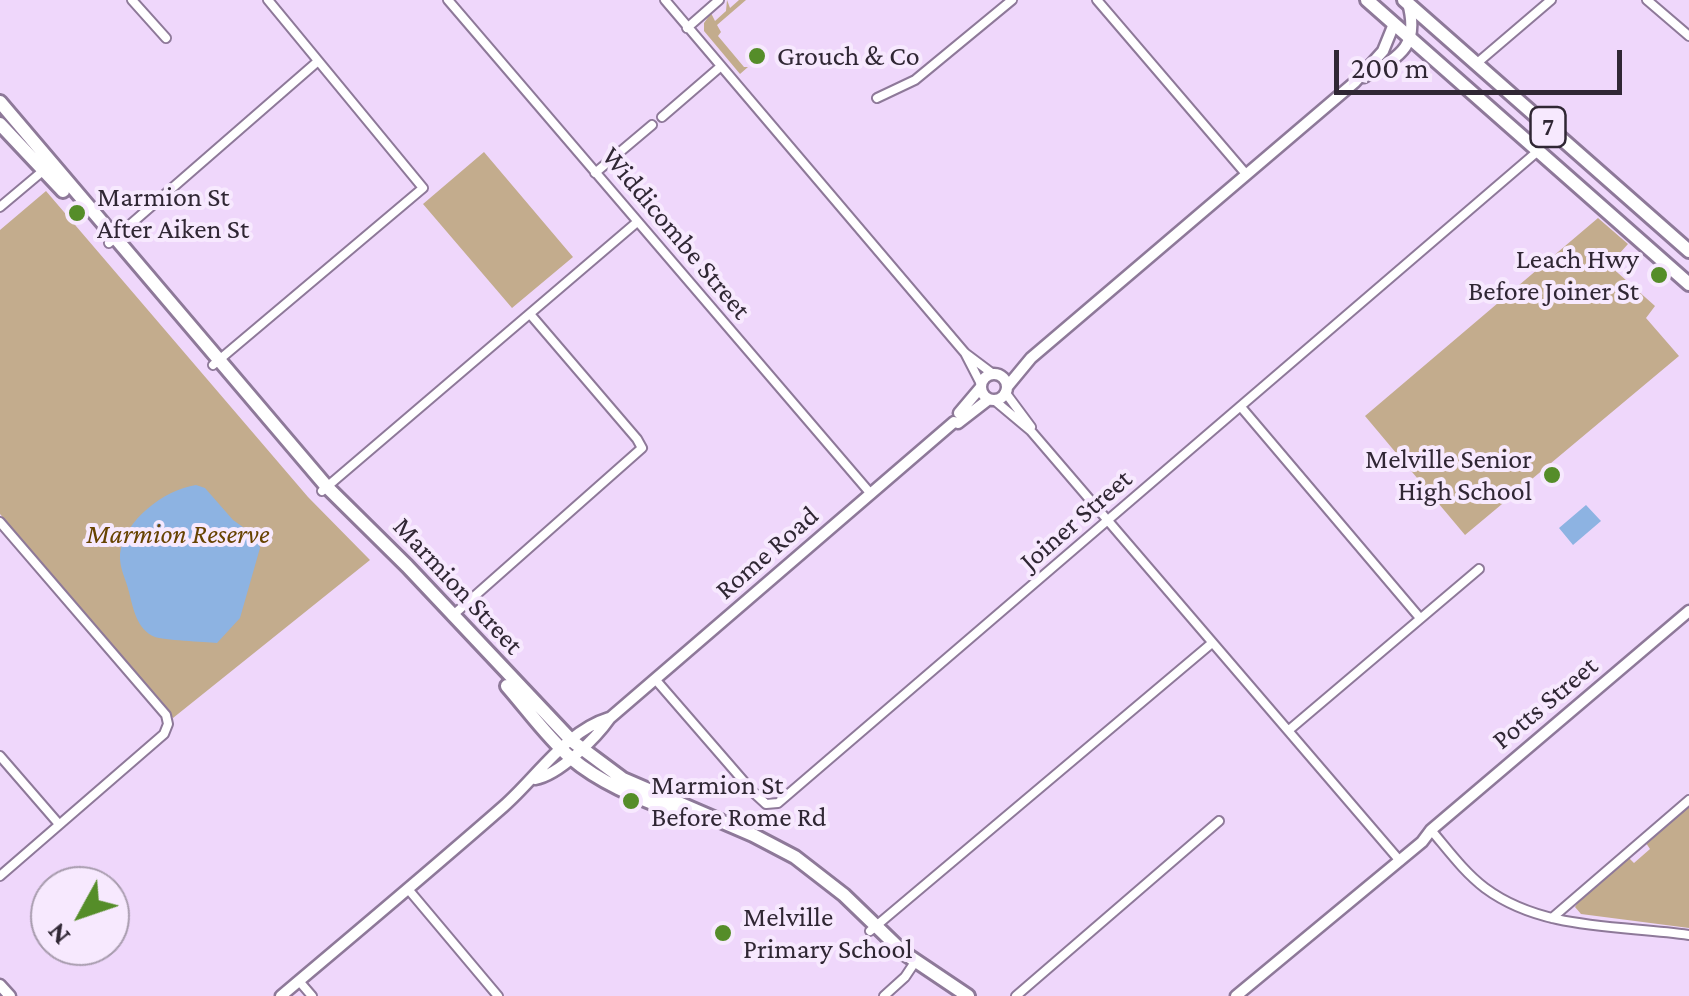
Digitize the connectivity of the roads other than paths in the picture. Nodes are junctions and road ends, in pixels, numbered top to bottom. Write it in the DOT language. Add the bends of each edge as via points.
graph roads {
  1 [pos="132,0"];
  2 [pos="268,0"];
  3 [pos="448,0"];
  4 [pos="665,0"];
  5 [pos="719,0"];
  6 [pos="1012,0"];
  7 [pos="1097,0"];
  8 [pos="1367,0"];
  9 [pos="1551,0"];
  10 [pos="1648,0"];
  11 [pos="1406,2"];
  12 [pos="1394,24"];
  13 [pos="688,28"];
  14 [pos="1689,36"];
  15 [pos="166,38"];
  16 [pos="1411,39"];
  17 [pos="317,62"];
  18 [pos="1476,64"];
  19 [pos="720,67"];
  20 [pos="1355,82"];
  21 [pos="876,98"];
  22 [pos="0,102"];
  23 [pos="662,117"];
  24 [pos="0,124"];
  25 [pos="652,125"];
  26 [pos="1538,151"];
  27 [pos="47,166"];
  28 [pos="595,173"];
  29 [pos="1246,174"];
  30 [pos="0,207"];
  31 [pos="636,223"];
  32 [pos="111,241"];
  33 [pos="1689,251"];
  34 [pos="1689,284"];
  35 [pos="530,314"];
  36 [pos="965,353"];
  37 [pos="216,363"];
  38 [pos="1001,382"];
  39 [pos="981,386"];
  40 [pos="992,400"];
  41 [pos="1241,408"];
  42 [pos="954,422"];
  43 [pos="1032,430"];
  44 [pos="324,489"];
  45 [pos="871,494"];
  46 [pos="1110,520"];
  47 [pos="0,522"];
  48 [pos="1479,569"];
  49 [pos="1689,611"];
  50 [pos="451,617"];
  51 [pos="1420,618"];
  52 [pos="1212,642"];
  53 [pos="654,680"];
  54 [pos="1290,730"];
  55 [pos="571,749"];
  56 [pos="0,756"];
  57 [pos="1689,800"];
  58 [pos="1219,822"];
  59 [pos="58,823"];
  60 [pos="1431,830"];
  61 [pos="1398,858"];
  62 [pos="0,876"];
  63 [pos="408,888"];
  64 [pos="1551,918"];
  65 [pos="872,928"];
  66 [pos="1689,936"];
  67 [pos="913,965"];
  68 [pos="299,981"];
  69 [pos="0,985"];
  70 [pos="10,996"];
  71 [pos="281,996"];
  72 [pos="312,996"];
  73 [pos="498,996"];
  74 [pos="884,996"];
  75 [pos="955,996"];
  76 [pos="968,996"];
  77 [pos="1016,996"];
  78 [pos="1236,996"];
  1 -- 15 [label="street"];
  2 -- 17 [label="street"];
  3 -- 28 [label="street, Widdicombe Street"];
  4 -- 13 [label="street"];
  5 -- 13 [label="street"];
  6 -- 21 [label="street" via="914,80"];
  7 -- 29 [label="street"];
  8 -- 12 [label="main road, 7"];
  9 -- 18 [label="street"];
  10 -- 14 [label="street"];
  11 -- 16 [label="street"];
  11 -- 18 [label="main road, 7"];
  12 -- 16 [label="main road, 7"];
  12 -- 20 [label="street" via="1383,51"];
  13 -- 19 [label="street"];
  16 -- 20 [label="street"];
  16 -- 26 [label="main road, 7"];
  17 -- 32 [label="street"];
  17 -- 37 [label="street" via="424,188"];
  18 -- 33 [label="main road, 7"];
  19 -- 23 [label="street"];
  19 -- 36 [label="street"];
  20 -- 29 [label="street"];
  22 -- 27 [label="main road, Marmion Street"];
  24 -- 27 [label="main road, Marmion Street"];
  25 -- 28 [label="street"];
  26 -- 34 [label="main road, 7"];
  26 -- 41 [label="street, Joiner Street"];
  27 -- 30 [label="street"];
  27 -- 32 [label="main road, Marmion Street"];
  28 -- 31 [label="street, Widdicombe Street"];
  29 -- 38 [label="street"];
  31 -- 35 [label="street"];
  31 -- 45 [label="street, Widdicombe Street"];
  32 -- 37 [label="main road, Marmion Street"];
  35 -- 44 [label="street"];
  35 -- 50 [label="street" via="642,448"];
  36 -- 38 [label="street"];
  36 -- 39 [label="street"];
  37 -- 44 [label="main road, Marmion Street"];
  38 -- 39 [label="street, Rome Road" via="984,378"];
  38 -- 40 [label="street, Rome Road"];
  38 -- 43 [label="street"];
  39 -- 40 [label="street"];
  39 -- 42 [label="street, Rome Road"];
  40 -- 42 [label="street, Rome Road"];
  40 -- 43 [label="street"];
  41 -- 46 [label="street, Joiner Street"];
  41 -- 51 [label="street"];
  42 -- 45 [label="street, Rome Road"];
  43 -- 46 [label="street"];
  44 -- 50 [label="main road, Marmion Street"];
  45 -- 53 [label="street, Rome Road"];
  46 -- 52 [label="street"];
  46 -- 53 [label="street, Joiner Street" via="778,804 766,804 753,792"];
  47 -- 59 [label="street" via="168,724"];
  48 -- 51 [label="street"];
  49 -- 60 [label="street, Potts Street"];
  50 -- 55 [label="main road, Marmion Street"];
  51 -- 54 [label="street"];
  52 -- 54 [label="street"];
  52 -- 65 [label="street"];
  53 -- 55 [label="street, Rome Road"];
  54 -- 61 [label="street"];
  55 -- 63 [label="street, Rome Road" via="548,777 535,779"];
  55 -- 65 [label="main road, Marmion Street" via="795,857 830,882"];
  56 -- 59 [label="street"];
  57 -- 64 [label="street"];
  58 -- 77 [label="street"];
  59 -- 62 [label="street"];
  60 -- 61 [label="street, Potts Street"];
  60 -- 64 [label="street" via="1482,886"];
  61 -- 78 [label="street, Potts Street"];
  63 -- 68 [label="street, Rome Road"];
  63 -- 73 [label="street"];
  64 -- 66 [label="street"];
  65 -- 67 [label="main road, Marmion Street"];
  67 -- 74 [label="street"];
  67 -- 75 [label="main road, Marmion Street"];
  67 -- 76 [label="main road, Marmion Street"];
  68 -- 71 [label="street, Rome Road"];
  68 -- 72 [label="street"];
  69 -- 70 [label="street"];
}
